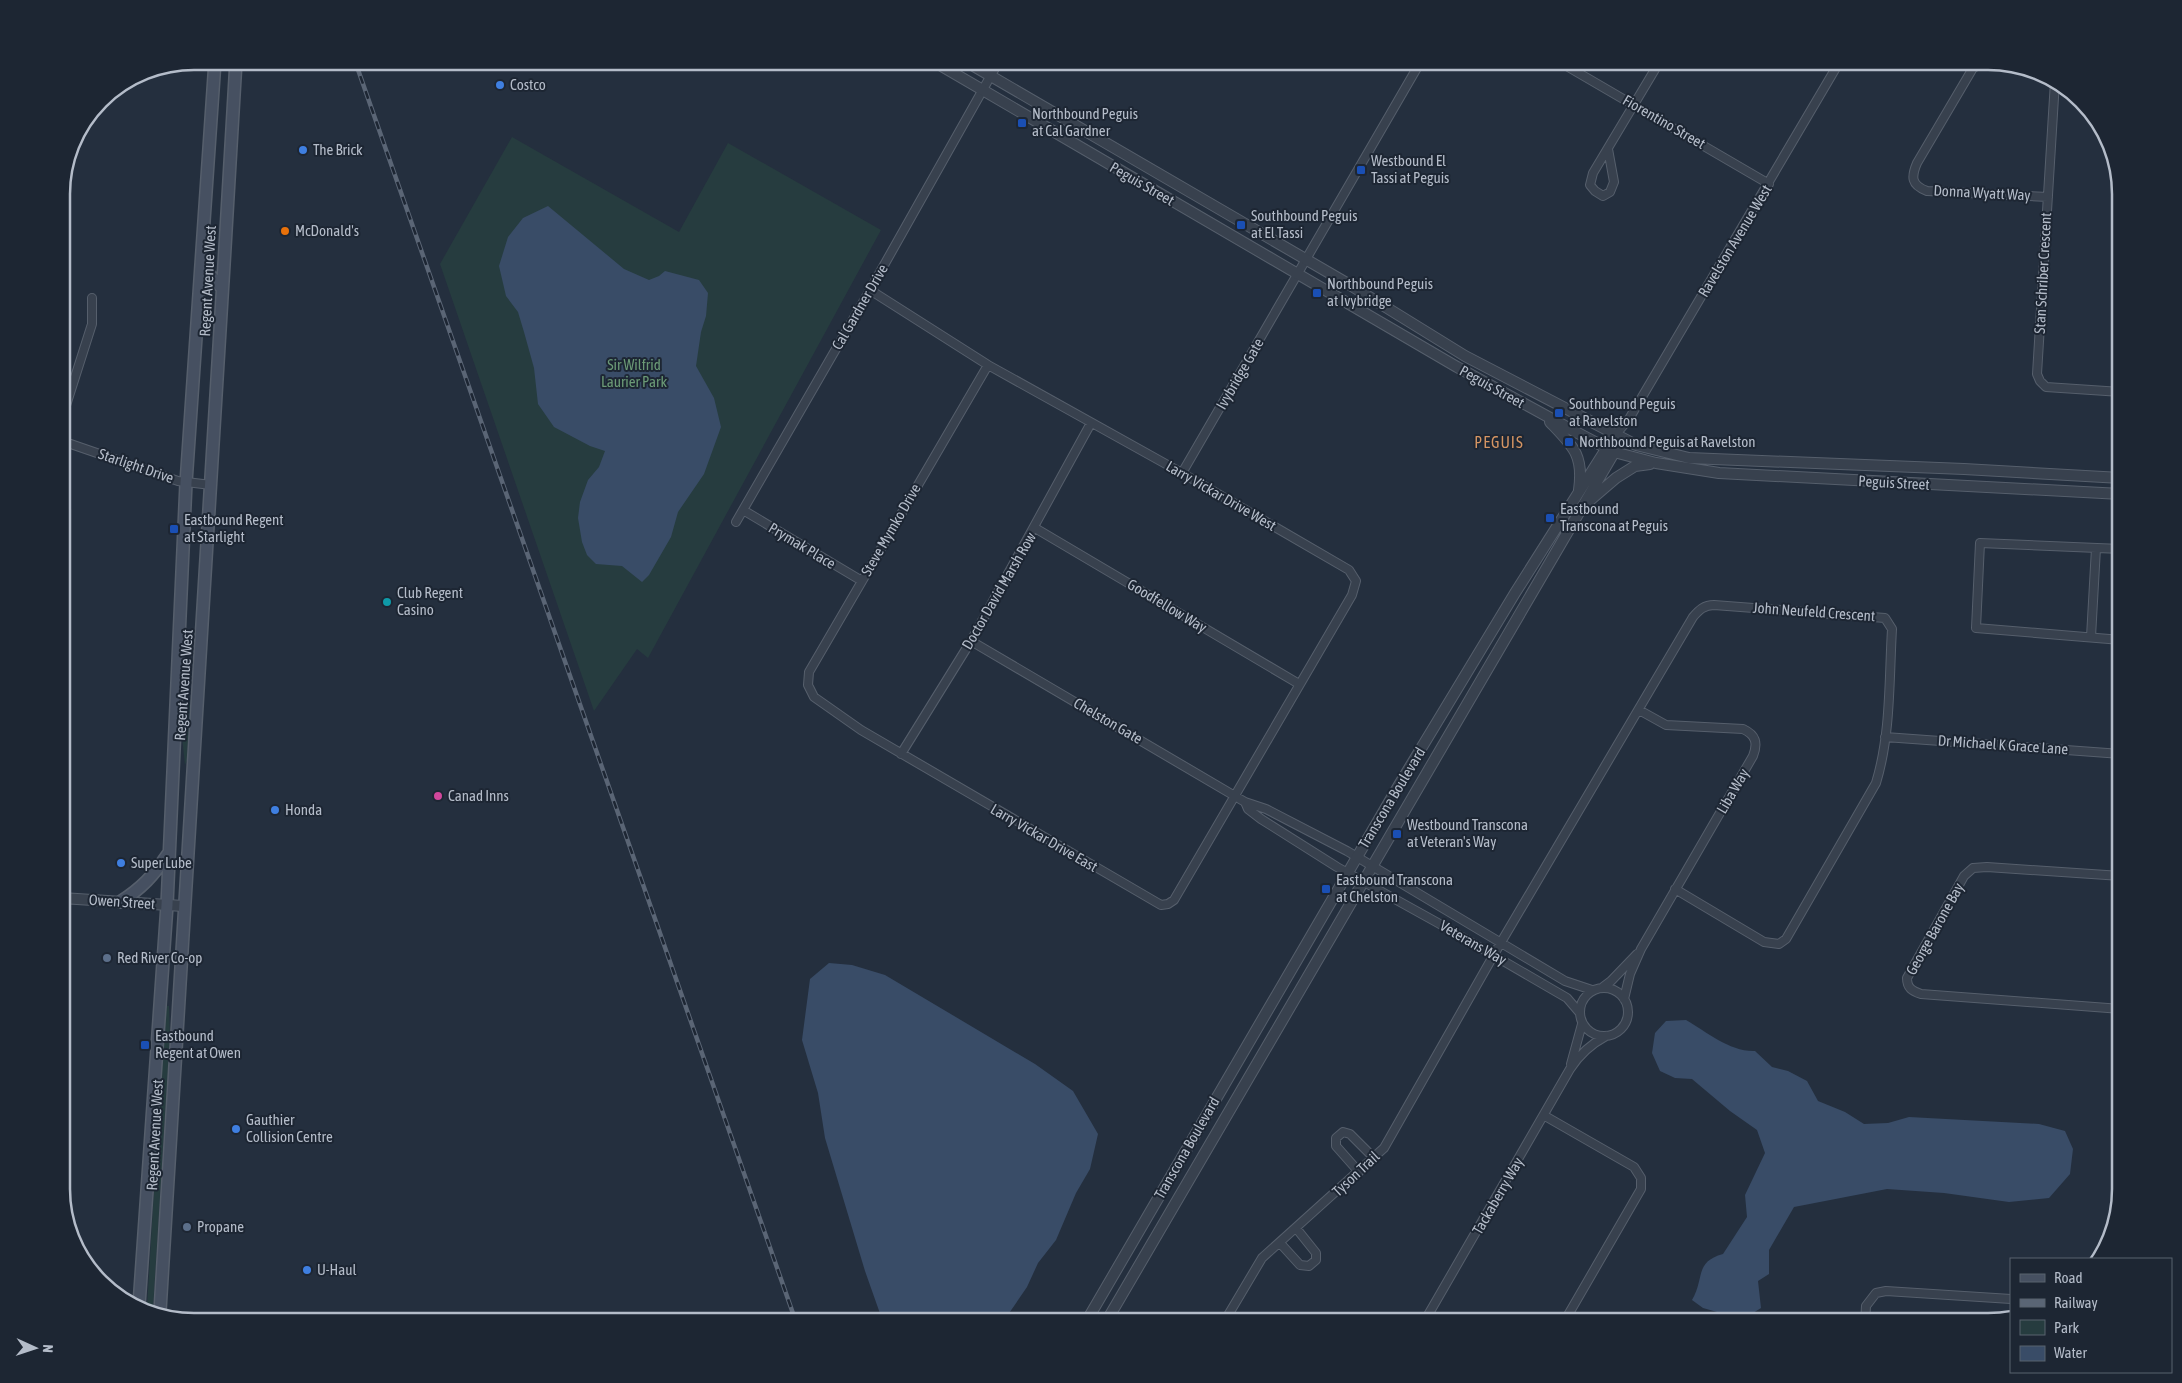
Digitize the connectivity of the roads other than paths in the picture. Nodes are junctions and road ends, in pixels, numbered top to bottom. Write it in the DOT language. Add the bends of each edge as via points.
graph roads {
  1 [pos="214,70"];
  2 [pos="235,70"];
  3 [pos="948,70"];
  4 [pos="982,70"];
  5 [pos="994,70"];
  6 [pos="1416,70"];
  7 [pos="1574,70"];
  8 [pos="1655,70"];
  9 [pos="1835,70"];
  10 [pos="1972,70"];
  11 [pos="991,75"];
  12 [pos="982,90"];
  13 [pos="2055,90"];
  14 [pos="1634,105"];
  15 [pos="1608,149"];
  16 [pos="1768,184"];
  17 [pos="2048,197"];
  18 [pos="1306,259"];
  19 [pos="201,265"];
  20 [pos="1297,275"];
  21 [pos="222,288"];
  22 [pos="870,290"];
  23 [pos="92,298"];
  24 [pos="988,365"];
  25 [pos="2112,391"];
  26 [pos="70,393"];
  27 [pos="1544,416"];
  28 [pos="1091,423"];
  29 [pos="1618,437"];
  30 [pos="70,444"];
  31 [pos="1610,450"];
  32 [pos="1656,463"];
  33 [pos="1182,473"];
  34 [pos="2112,477"];
  35 [pos="186,483"];
  36 [pos="211,485"];
  37 [pos="2112,494"];
  38 [pos="1578,495"];
  39 [pos="743,510"];
  40 [pos="1580,510"];
  41 [pos="736,522"];
  42 [pos="1035,528"];
  43 [pos="2096,548"];
  44 [pos="2112,548"];
  45 [pos="862,580"];
  46 [pos="2091,637"];
  47 [pos="2112,639"];
  48 [pos="971,641"];
  49 [pos="1299,684"];
  50 [pos="814,697"];
  51 [pos="1639,710"];
  52 [pos="1885,737"];
  53 [pos="2112,753"];
  54 [pos="901,754"];
  55 [pos="1235,796"];
  56 [pos="1244,802"];
  57 [pos="169,853"];
  58 [pos="1357,857"];
  59 [pos="1372,866"];
  60 [pos="1348,873"];
  61 [pos="2112,875"];
  62 [pos="1362,881"];
  63 [pos="1675,890"];
  64 [pos="70,899"];
  65 [pos="120,902"];
  66 [pos="167,905"];
  67 [pos="183,906"];
  68 [pos="1500,944"];
  69 [pos="1642,949"];
  70 [pos="1494,955"];
  71 [pos="1603,987"];
  72 [pos="1592,990"];
  73 [pos="1624,999"];
  74 [pos="2112,1008"];
  75 [pos="1579,1012"];
  76 [pos="1582,1024"];
  77 [pos="1606,1036"];
  78 [pos="1570,1069"];
  79 [pos="1545,1116"];
  80 [pos="1374,1158"];
  81 [pos="1359,1172"];
  82 [pos="1296,1228"];
  83 [pos="1280,1243"];
  84 [pos="2010,1299"];
  85 [pos="139,1300"];
  86 [pos="160,1308"];
  87 [pos="1091,1313"];
  88 [pos="1111,1313"];
  89 [pos="1229,1313"];
  90 [pos="1429,1313"];
  91 [pos="1569,1313"];
  92 [pos="1866,1313"];
  1 -- 19 [label="main road, Regent Avenue West"];
  2 -- 21 [label="main road, Regent Avenue West"];
  3 -- 12 [label="street, Peguis Street"];
  4 -- 11 [label="street, Peguis Street"];
  5 -- 11 [label="street, Cal Gardner Drive"];
  6 -- 18 [label="street, Ivybridge Gate"];
  7 -- 14 [label="street, Fiorentino Street"];
  8 -- 14 [label="street"];
  9 -- 16 [label="street, Ravelston Avenue West"];
  10 -- 17 [label="street, Donna Wyatt Way" via="1913,171 1918,188"];
  11 -- 12 [label="street, Cal Gardner Drive"];
  11 -- 18 [label="street, Peguis Street"];
  12 -- 20 [label="street, Peguis Street"];
  12 -- 22 [label="street, Cal Gardner Drive"];
  13 -- 17 [label="street, Stan Schriber Crescent"];
  14 -- 15 [label="street"];
  14 -- 16 [label="street, Fiorentino Street"];
  15 -- 15 [label="street" via="1593,173 1590,185 1603,196 1610,192 1614,182"];
  16 -- 29 [label="street, Ravelston Avenue West"];
  17 -- 25 [label="street, Stan Schriber Crescent" via="2037,374 2046,387"];
  18 -- 20 [label="street, Ivybridge Gate"];
  18 -- 29 [label="street, Peguis Street" via="1465,356"];
  19 -- 21 [label="main road"];
  19 -- 35 [label="main road, Regent Avenue West"];
  20 -- 27 [label="street, Peguis Street"];
  20 -- 33 [label="street, Ivybridge Gate"];
  21 -- 36 [label="main road, Regent Avenue West"];
  22 -- 24 [label="street, Larry Vickar Drive West"];
  22 -- 39 [label="street, Cal Gardner Drive"];
  23 -- 26 [label="street" via="92,324"];
  24 -- 28 [label="street, Larry Vickar Drive West"];
  24 -- 45 [label="street, Steve Mymko Drive"];
  27 -- 31 [label="street, Peguis Street"];
  27 -- 38 [label="street" via="1566,438 1579,458"];
  28 -- 33 [label="street, Larry Vickar Drive West"];
  28 -- 42 [label="street, Doctor David Marsh Row"];
  29 -- 31 [label="street, Transcona Boulevard"];
  29 -- 34 [label="street, Peguis Street" via="1636,445 1689,458"];
  30 -- 35 [label="street, Starlight Drive"];
  31 -- 32 [label="street, Peguis Street"];
  31 -- 38 [label="street, Transcona Boulevard"];
  31 -- 40 [label="street, Transcona Boulevard"];
  32 -- 37 [label="street, Peguis Street" via="1719,472"];
  32 -- 40 [label="street" via="1634,466"];
  33 -- 49 [label="street, Larry Vickar Drive West" via="1349,570 1356,581 1352,595"];
  35 -- 36 [label="street, Starlight Drive"];
  35 -- 57 [label="main road, Regent Avenue West"];
  36 -- 67 [label="main road, Regent Avenue West"];
  38 -- 58 [label="street, Transcona Boulevard" via="1510,601"];
  39 -- 41 [label="street, Cal Gardner Drive"];
  39 -- 45 [label="street, Prymak Place"];
  40 -- 59 [label="street, Transcona Boulevard"];
  42 -- 48 [label="street, Doctor David Marsh Row"];
  42 -- 49 [label="street, Goodfellow Way"];
  43 -- 44 [label="street"];
  43 -- 46 [label="street"];
  43 -- 46 [label="street" via="1980,543 1976,628"];
  45 -- 50 [label="street, Steve Mymko Drive" via="809,672 808,684"];
  46 -- 47 [label="street"];
  48 -- 54 [label="street, Doctor David Marsh Row"];
  48 -- 55 [label="street, Chelston Gate"];
  49 -- 55 [label="street, Larry Vickar Drive West"];
  50 -- 54 [label="street, Larry Vickar Drive East"];
  51 -- 52 [label="street, John Neufeld Crescent" via="1693,617 1707,605 1880,616 1889,621 1892,628"];
  51 -- 63 [label="street, Liba Way" via="1666,725 1743,730 1752,734 1756,744 1754,756"];
  51 -- 68 [label="street, John Neufeld Crescent"];
  52 -- 53 [label="street, Dr Michael K Grace Lane"];
  52 -- 63 [label="street, John Neufeld Crescent" via="1876,783 1783,942 1764,942"];
  54 -- 55 [label="street, Larry Vickar Drive East" via="1161,905 1174,900"];
  55 -- 56 [label="street, Chelston Gate"];
  56 -- 58 [label="street, Chelston Gate" via="1266,809"];
  56 -- 60 [label="street, Chelston Gate" via="1261,818"];
  57 -- 65 [label="main road" via="156,873"];
  57 -- 66 [label="main road, Regent Avenue West"];
  58 -- 59 [label="street, Chelston Gate"];
  58 -- 60 [label="street, Transcona Boulevard"];
  59 -- 62 [label="street, Transcona Boulevard"];
  59 -- 68 [label="street, Veterans Way"];
  60 -- 62 [label="street, Chelston Gate"];
  60 -- 87 [label="street, Transcona Boulevard"];
  61 -- 74 [label="street, George Barone Bay" via="1973,868 1964,876 1910,970 1907,985 1921,994"];
  62 -- 70 [label="street, Veterans Way"];
  62 -- 88 [label="street, Transcona Boulevard"];
  63 -- 69 [label="street, Liba Way"];
  64 -- 65 [label="street, Owen Street"];
  65 -- 66 [label="street, Owen Street"];
  66 -- 67 [label="street, Owen Street"];
  66 -- 85 [label="main road, Regent Avenue West"];
  67 -- 86 [label="main road, Regent Avenue West"];
  68 -- 70 [label="street, John Neufeld Crescent"];
  68 -- 72 [label="street, Veterans Way" via="1565,981"];
  69 -- 71 [label="street, Liba Way"];
  69 -- 73 [label="street, Liba Way" via="1630,974"];
  70 -- 75 [label="street, Veterans Way" via="1567,998"];
  70 -- 80 [label="street, Tyson Trail" via="1384,1148"];
  71 -- 72 [label="street"];
  71 -- 73 [label="street" via="1615,990"];
  72 -- 75 [label="street" via="1582,999"];
  73 -- 77 [label="street" via="1628,1010 1626,1022 1618,1032"];
  75 -- 76 [label="street"];
  76 -- 77 [label="street" via="1592,1033"];
  76 -- 78 [label="street"];
  77 -- 78 [label="street" via="1595,1042"];
  78 -- 79 [label="street, Tackaberry Way"];
  79 -- 90 [label="street, Tackaberry Way"];
  79 -- 91 [label="street" via="1634,1167 1641,1178 1641,1189"];
  80 -- 81 [label="street, Tyson Trail"];
  80 -- 81 [label="street" via="1350,1134 1343,1132 1336,1138 1336,1146"];
  81 -- 82 [label="street, Tyson Trail"];
  82 -- 83 [label="street, Tyson Trail"];
  82 -- 83 [label="street" via="1316,1254 1316,1260 1309,1266 1300,1265"];
  83 -- 89 [label="street, Tyson Trail" via="1262,1258"];
  84 -- 92 [label="street" via="1886,1291 1876,1293 1866,1306"];
}
